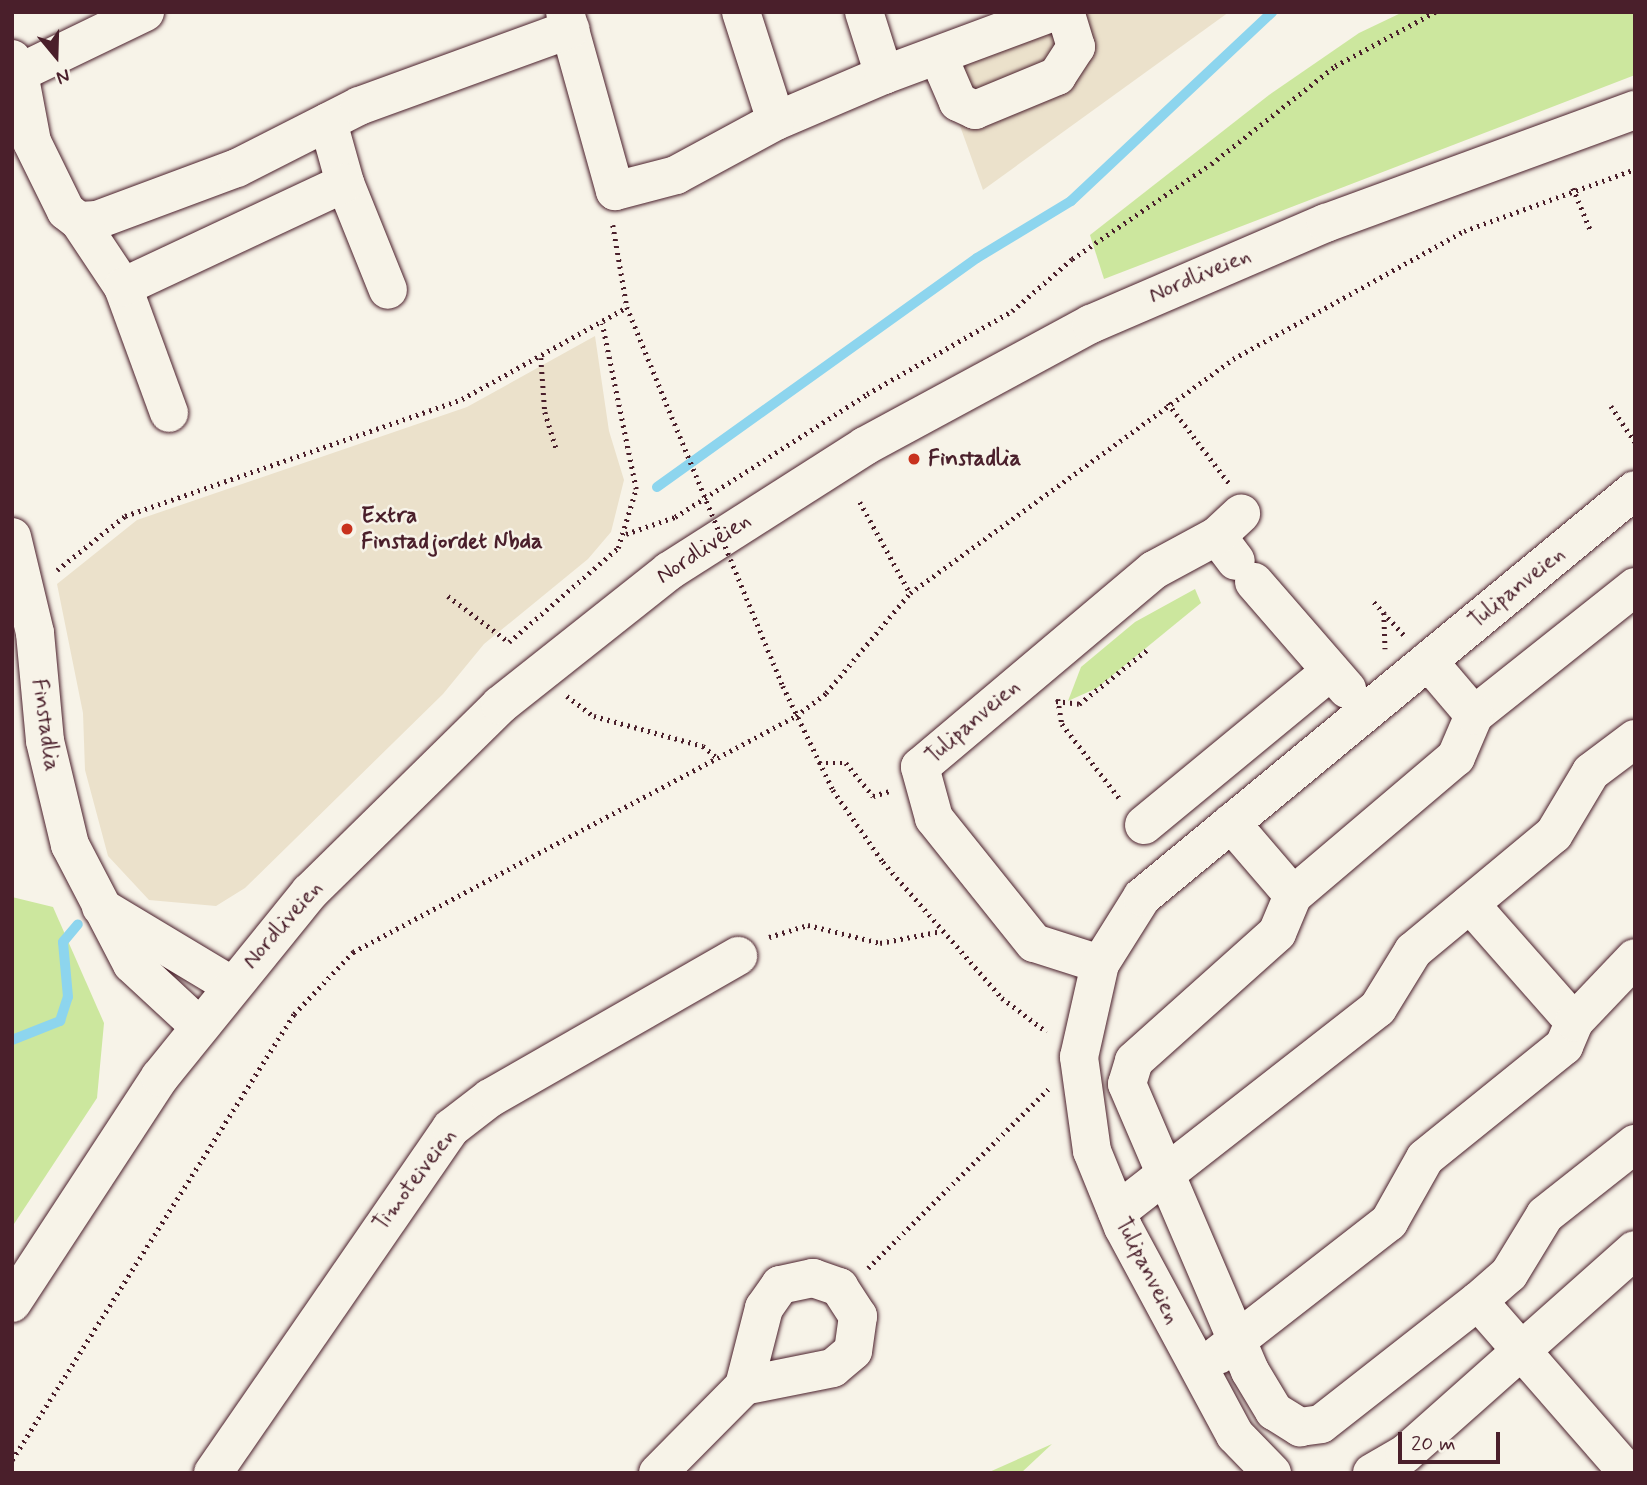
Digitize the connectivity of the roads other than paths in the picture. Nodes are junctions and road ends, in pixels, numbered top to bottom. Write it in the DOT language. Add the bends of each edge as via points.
graph roads {
  1 [pos="145,12"];
  2 [pos="741,12"];
  3 [pos="864,12"];
  4 [pos="1053,12"];
  5 [pos="1065,12"];
  6 [pos="568,20"];
  7 [pos="80,28"];
  8 [pos="939,58"];
  9 [pos="16,66"];
  10 [pos="884,75"];
  11 [pos="1635,110"];
  12 [pos="776,121"];
  13 [pos="328,122"];
  14 [pos="345,183"];
  15 [pos="79,221"];
  16 [pos="123,287"];
  17 [pos="388,290"];
  18 [pos="169,413"];
  19 [pos="1635,490"];
  20 [pos="12,537"];
  21 [pos="1635,587"];
  22 [pos="1428,661"];
  23 [pos="1331,671"];
  24 [pos="26,695"];
  25 [pos="1367,712"];
  26 [pos="1474,715"];
  27 [pos="1635,739"];
  28 [pos="1231,823"];
  29 [pos="1144,825"];
  30 [pos="1293,895"];
  31 [pos="1470,904"];
  32 [pos="101,907"];
  33 [pos="738,956"];
  34 [pos="1635,958"];
  35 [pos="1100,964"];
  36 [pos="231,985"];
  37 [pos="1574,1022"];
  38 [pos="199,1026"];
  39 [pos="1635,1144"];
  40 [pos="1167,1176"];
  41 [pos="1117,1212"];
  42 [pos="1635,1250"];
  43 [pos="1478,1301"];
  44 [pos="12,1303"];
  45 [pos="1237,1339"];
  46 [pos="1521,1350"];
  47 [pos="1199,1371"];
  48 [pos="744,1386"];
  49 [pos="213,1473"];
  50 [pos="658,1473"];
  51 [pos="1272,1473"];
  52 [pos="1372,1473"];
  53 [pos="1628,1473"];
  1 -- 7 [label="street"];
  2 -- 12 [label="street"];
  3 -- 10 [label="street"];
  4 -- 8 [label="street"];
  5 -- 8 [label="street" via="1076,47 1057,76 975,110 958,102"];
  6 -- 12 [label="street" via="615,191 676,175"];
  6 -- 13 [label="street"];
  7 -- 9 [label="street"];
  8 -- 10 [label="street"];
  9 -- 15 [label="street" via="32,142 66,211"];
  10 -- 12 [label="street"];
  11 -- 36 [label="street, Nordliveien" via="1234,261 965,388 705,546 544,669 398,800"];
  13 -- 14 [label="street"];
  13 -- 15 [label="street" via="188,190"];
  14 -- 16 [label="street"];
  14 -- 17 [label="street"];
  15 -- 16 [label="street"];
  16 -- 18 [label="street"];
  19 -- 22 [label="street, Tulipanveien"];
  20 -- 24 [label="street, Finstadlia" via="26,586"];
  21 -- 26 [label="street"];
  22 -- 25 [label="street, Tulipanveien"];
  22 -- 26 [label="street"];
  23 -- 25 [label="street"];
  23 -- 29 [label="street"];
  23 -- 35 [label="street, Tulipanveien" via="1237,548 1154,570 920,767 934,818 1034,943"];
  24 -- 32 [label="street, Finstadlia" via="60,813"];
  25 -- 28 [label="street, Tulipanveien"];
  26 -- 30 [label="street" via="1457,757"];
  27 -- 31 [label="street" via="1591,772 1554,834"];
  28 -- 30 [label="street"];
  28 -- 35 [label="street, Tulipanveien" via="1142,897"];
  30 -- 40 [label="street" via="1277,933 1127,1072 1126,1084"];
  31 -- 37 [label="street"];
  31 -- 40 [label="street" via="1413,951 1378,1008"];
  32 -- 36 [label="street"];
  32 -- 38 [label="street, Finstadlia" via="132,964"];
  33 -- 49 [label="street, Timoteiveien" via="489,1098 452,1128"];
  34 -- 37 [label="street"];
  35 -- 41 [label="street, Tulipanveien" via="1079,1057 1092,1151"];
  36 -- 38 [label="street, Nordliveien"];
  37 -- 45 [label="street" via="1564,1046 1425,1158 1389,1222"];
  38 -- 44 [label="street, Nordliveien" via="111,1147"];
  39 -- 43 [label="street" via="1545,1215 1509,1274"];
  40 -- 41 [label="street"];
  40 -- 45 [label="street"];
  41 -- 47 [label="street, Tulipanveien"];
  42 -- 46 [label="street"];
  43 -- 45 [label="street" via="1321,1424 1300,1427 1274,1411"];
  43 -- 46 [label="street"];
  45 -- 47 [label="street"];
  46 -- 52 [label="street" via="1405,1454"];
  46 -- 53 [label="street"];
  47 -- 51 [label="street, Tulipanveien" via="1235,1435"];
  48 -- 48 [label="street" via="764,1308 780,1285 813,1278 843,1293 858,1317 853,1351 833,1368"];
  48 -- 50 [label="street"];
}
